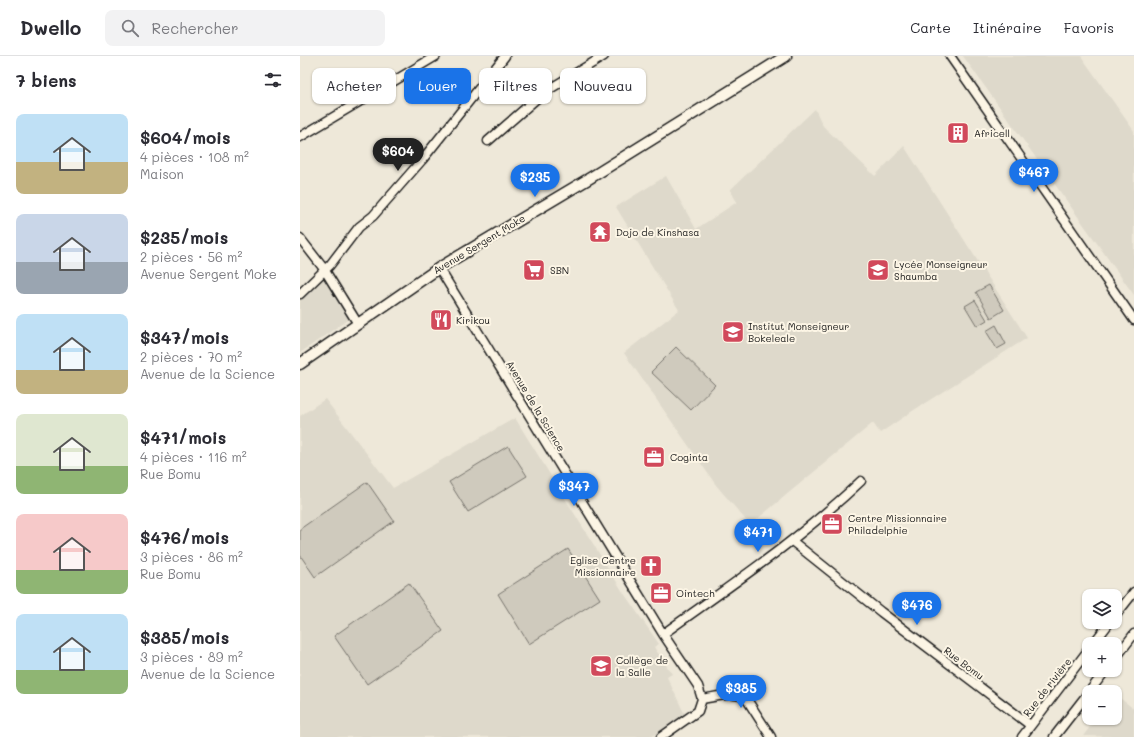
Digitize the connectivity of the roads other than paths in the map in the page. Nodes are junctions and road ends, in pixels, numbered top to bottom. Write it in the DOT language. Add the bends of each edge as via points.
graph roads {
  1 [pos="436,56"];
  2 [pos="505,56"];
  3 [pos="604,56"];
  4 [pos="786,56"];
  5 [pos="950,56"];
  6 [pos="300,137"];
  7 [pos="488,140"];
  8 [pos="300,238"];
  9 [pos="439,268"];
  10 [pos="324,269"];
  11 [pos="300,294"];
  12 [pos="1134,320"];
  13 [pos="358,324"];
  14 [pos="300,364"];
  15 [pos="861,481"];
  16 [pos="792,541"];
  17 [pos="1134,592"];
  18 [pos="1122,607"];
  19 [pos="1105,629"];
  20 [pos="663,634"];
  21 [pos="1134,634"];
  22 [pos="1098,637"];
  23 [pos="1122,650"];
  24 [pos="1082,658"];
  25 [pos="1101,677"];
  26 [pos="1094,685"];
  27 [pos="702,699"];
  28 [pos="1082,701"];
  29 [pos="1030,725"];
  30 [pos="661,737"];
  31 [pos="771,737"];
  32 [pos="1022,737"];
  33 [pos="1054,737"];
  1 -- 6 [label="street"];
  2 -- 10 [label="street" via="422,160 373,216 359,227 330,265"];
  3 -- 7 [label="street" via="544,93"];
  4 -- 9 [label="main road, Avenue Sergent Moke"];
  5 -- 12 [label="street"];
  8 -- 10 [label="street"];
  9 -- 13 [label="main road, Avenue Sergent Moke"];
  9 -- 20 [label="street, Avenue de la Science"];
  10 -- 11 [label="street"];
  10 -- 13 [label="street"];
  13 -- 14 [label="main road, Avenue Sergent Moke"];
  15 -- 16 [label="street" via="830,511"];
  16 -- 20 [label="street"];
  16 -- 29 [label="street, Rue Bomu"];
  17 -- 18 [label="street"];
  19 -- 22 [label="street"];
  20 -- 27 [label="street, Avenue de la Science" via="698,686"];
  21 -- 23 [label="street"];
  24 -- 29 [label="street, Rue de rivière"];
  25 -- 26 [label="street"];
  27 -- 30 [label="street" via="698,711"];
  27 -- 31 [label="street" via="743,696"];
  28 -- 33 [label="street"];
  29 -- 32 [label="street, Rue de rivière"];
}
